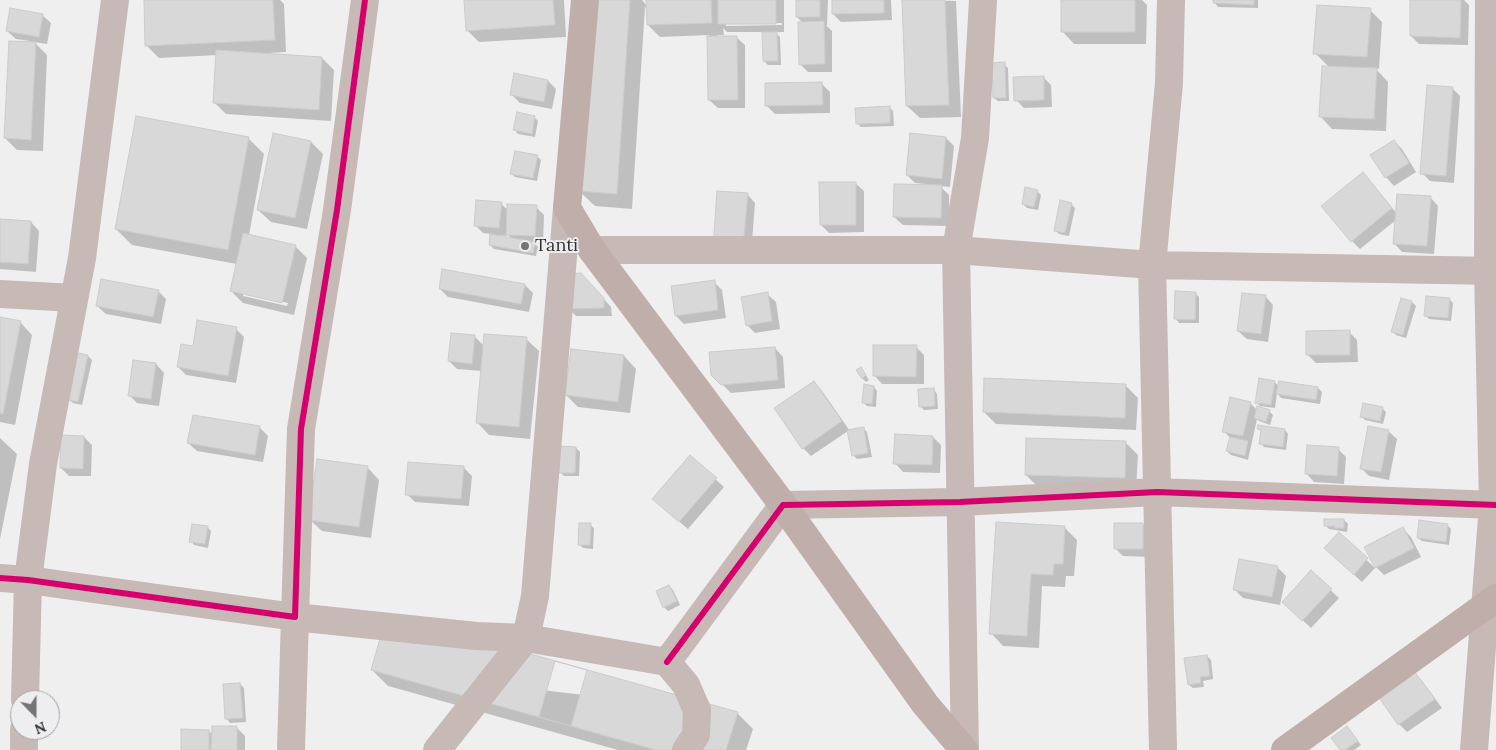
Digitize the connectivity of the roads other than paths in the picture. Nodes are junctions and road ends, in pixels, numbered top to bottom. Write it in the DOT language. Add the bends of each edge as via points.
graph roads {
  1 [pos="115,0"];
  2 [pos="365,0"];
  3 [pos="585,0"];
  4 [pos="983,0"];
  5 [pos="1171,0"];
  6 [pos="1489,0"];
  7 [pos="567,208"];
  8 [pos="592,250"];
  9 [pos="956,250"];
  10 [pos="1152,265"];
  11 [pos="1492,271"];
  12 [pos="0,294"];
  13 [pos="74,298"];
  14 [pos="1157,492"];
  15 [pos="960,502"];
  16 [pos="783,505"];
  17 [pos="1494,505"];
  18 [pos="0,578"];
  19 [pos="28,580"];
  20 [pos="1490,602"];
  21 [pos="295,618"];
  22 [pos="526,638"];
  23 [pos="667,662"];
  24 [pos="25,690"];
  25 [pos="291,750"];
  26 [pos="437,750"];
  27 [pos="686,750"];
  28 [pos="965,750"];
  29 [pos="1163,750"];
  30 [pos="1285,750"];
  31 [pos="1474,750"];
  1 -- 13 [label="street"];
  2 -- 21 [label="street" via="337,210 302,429"];
  3 -- 7 [label="street"];
  4 -- 9 [label="street" via="974,138"];
  5 -- 10 [label="street" via="1169,83"];
  6 -- 11 [label="street"];
  7 -- 8 [label="street"];
  7 -- 22 [label="street" via="535,596"];
  8 -- 9 [label="street"];
  8 -- 16 [label="street"];
  9 -- 10 [label="street"];
  9 -- 15 [label="street"];
  10 -- 11 [label="street"];
  10 -- 14 [label="street"];
  11 -- 17 [label="street"];
  12 -- 13 [label="street"];
  13 -- 19 [label="street" via="43,464"];
  14 -- 15 [label="street"];
  14 -- 17 [label="street"];
  14 -- 29 [label="street"];
  15 -- 16 [label="street"];
  15 -- 28 [label="street"];
  16 -- 23 [label="street"];
  16 -- 28 [label="street" via="925,704"];
  17 -- 20 [label="street"];
  18 -- 19 [label="street"];
  19 -- 21 [label="street"];
  19 -- 24 [label="street"];
  20 -- 30 [label="street"];
  20 -- 31 [label="street"];
  21 -- 22 [label="street"];
  21 -- 25 [label="street"];
  22 -- 23 [label="street"];
  22 -- 26 [label="street"];
  23 -- 27 [label="street" via="686,685 697,710 696,735"];
}
